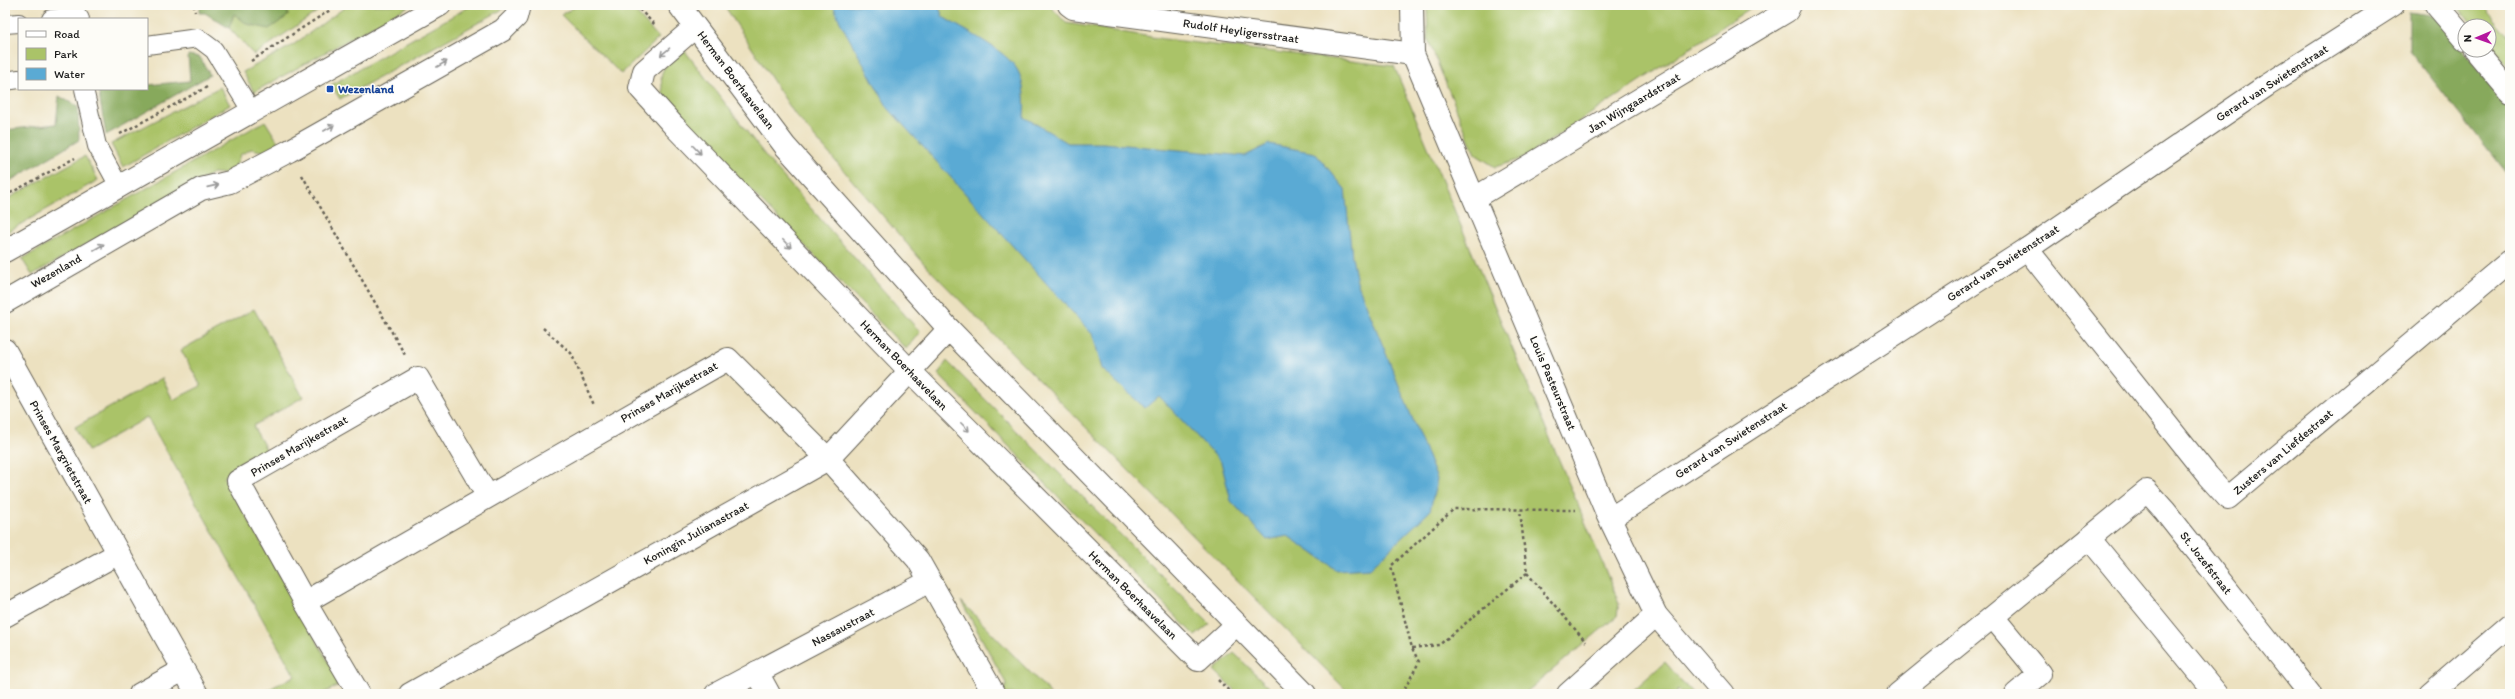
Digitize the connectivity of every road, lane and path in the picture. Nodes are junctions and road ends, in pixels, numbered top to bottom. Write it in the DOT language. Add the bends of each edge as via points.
graph roads {
  1 [pos="338,5"];
  2 [pos="440,5"];
  3 [pos="519,5"];
  4 [pos="1069,5"];
  5 [pos="1412,5"];
  6 [pos="1790,5"];
  7 [pos="2393,5"];
  8 [pos="2436,5"];
  9 [pos="685,12"];
  10 [pos="60,18"];
  11 [pos="79,18"];
  12 [pos="18,22"];
  13 [pos="5,24"];
  14 [pos="2457,30"];
  15 [pos="148,45"];
  16 [pos="1413,54"];
  17 [pos="2481,58"];
  18 [pos="230,75"];
  19 [pos="18,79"];
  20 [pos="5,81"];
  21 [pos="84,90"];
  22 [pos="2510,92"];
  23 [pos="252,112"];
  24 [pos="97,146"];
  25 [pos="289,151"];
  26 [pos="120,188"];
  27 [pos="5,196"];
  28 [pos="1476,198"];
  29 [pos="2027,248"];
  30 [pos="5,251"];
  31 [pos="2510,261"];
  32 [pos="5,302"];
  33 [pos="543,328"];
  34 [pos="949,329"];
  35 [pos="5,350"];
  36 [pos="910,371"];
  37 [pos="418,378"];
  38 [pos="605,429"];
  39 [pos="828,459"];
  40 [pos="487,495"];
  41 [pos="1520,510"];
  42 [pos="1609,515"];
  43 [pos="2090,538"];
  44 [pos="117,554"];
  45 [pos="1527,573"];
  46 [pos="928,582"];
  47 [pos="304,602"];
  48 [pos="1656,615"];
  49 [pos="5,616"];
  50 [pos="1993,617"];
  51 [pos="1236,624"];
  52 [pos="2510,625"];
  53 [pos="1412,648"];
  54 [pos="1603,662"];
  55 [pos="183,670"];
  56 [pos="757,672"];
  57 [pos="140,694"];
  58 [pos="197,694"];
  59 [pos="359,694"];
  60 [pos="410,694"];
  61 [pos="716,694"];
  62 [pos="769,694"];
  63 [pos="994,694"];
  64 [pos="1305,694"];
  65 [pos="1402,694"];
  66 [pos="1568,694"];
  67 [pos="1724,694"];
  68 [pos="1898,694"];
  69 [pos="2016,694"];
  70 [pos="2217,694"];
  71 [pos="2310,694"];
  72 [pos="2430,694"];
  1 -- 18 [label="path"];
  2 -- 23 [label="street"];
  25 -- 3 [label="street, Wezenland, one-way" via="503,30 516,17"];
  4 -- 16 [label="street, Rudolf Heyligersstraat" via="1074,8"];
  5 -- 16 [label="street"];
  6 -- 28 [label="street, Jan Wijngaardstraat" via="1787,12"];
  7 -- 29 [label="street, Gerard van Swietenstraat" via="2266,86"];
  8 -- 14 [label="street"];
  9 -- 34 [label="street, Herman Boerhaavelaan" via="785,146"];
  9 -- 36 [label="street, Herman Boerhaavelaan, one-way" via="644,70 640,88"];
  10 -- 11 [label="lane"];
  12 -- 13 [label="lane"];
  15 -- 18 [label="lane" via="198,38 214,50"];
  16 -- 28 [label="street, Louis Pasteurstraat"];
  17 -- 22 [label="street"];
  18 -- 23 [label="lane"];
  18 -- 24 [label="path"];
  19 -- 20 [label="lane"];
  21 -- 24 [label="lane"];
  23 -- 26 [label="street"];
  24 -- 26 [label="lane"];
  24 -- 27 [label="path"];
  32 -- 25 [label="street, Wezenland, one-way" via="201,189 230,182"];
  25 -- 37 [label="path"];
  26 -- 30 [label="street"];
  28 -- 42 [label="street, Louis Pasteurstraat"];
  29 -- 31 [label="street, Zusters van Liefdestraat" via="2228,498"];
  29 -- 42 [label="street, Gerard van Swietenstraat"];
  33 -- 38 [label="path" via="571,353"];
  34 -- 36 [label="street, Koningin Julianastraat"];
  34 -- 51 [label="street, Herman Boerhaavelaan"];
  35 -- 44 [label="street, Prinses Margrietstraat"];
  36 -- 39 [label="street, Koningin Julianastraat"];
  36 -- 51 [label="street, Herman Boerhaavelaan, one-way" via="1198,660"];
  37 -- 40 [label="street"];
  37 -- 47 [label="street, Prinses Marijkestraat" via="238,481"];
  38 -- 39 [label="street, Prinses Marijkestraat" via="728,359"];
  38 -- 40 [label="street, Prinses Marijkestraat"];
  39 -- 46 [label="street" via="918,560"];
  39 -- 60 [label="street, Koningin Julianastraat"];
  40 -- 47 [label="street, Prinses Marijkestraat"];
  41 -- 42 [label="path"];
  41 -- 45 [label="path"];
  41 -- 53 [label="path" via="1454,509 1391,566"];
  42 -- 48 [label="street, Louis Pasteurstraat"];
  43 -- 50 [label="street, St. Jozefstraat"];
  43 -- 70 [label="street"];
  43 -- 71 [label="street, St. Jozefstraat" via="2146,491 2165,511"];
  44 -- 49 [label="street"];
  44 -- 55 [label="street, Prinses Margrietstraat"];
  45 -- 53 [label="path" via="1439,645"];
  45 -- 54 [label="path"];
  46 -- 56 [label="street, Nassaustraat"];
  46 -- 63 [label="street"];
  47 -- 59 [label="street, Prinses Marijkestraat"];
  48 -- 54 [label="street"];
  48 -- 67 [label="street, Louis Pasteurstraat"];
  50 -- 68 [label="street, St. Jozefstraat"];
  50 -- 69 [label="street" via="2040,674"];
  51 -- 64 [label="street, Herman Boerhaavelaan"];
  52 -- 72 [label="street"];
  53 -- 65 [label="path" via="1419,662"];
  54 -- 66 [label="street"];
  55 -- 57 [label="street"];
  55 -- 58 [label="street, Prinses Margrietstraat"];
  56 -- 61 [label="street, Nassaustraat"];
  56 -- 62 [label="street"];
}
